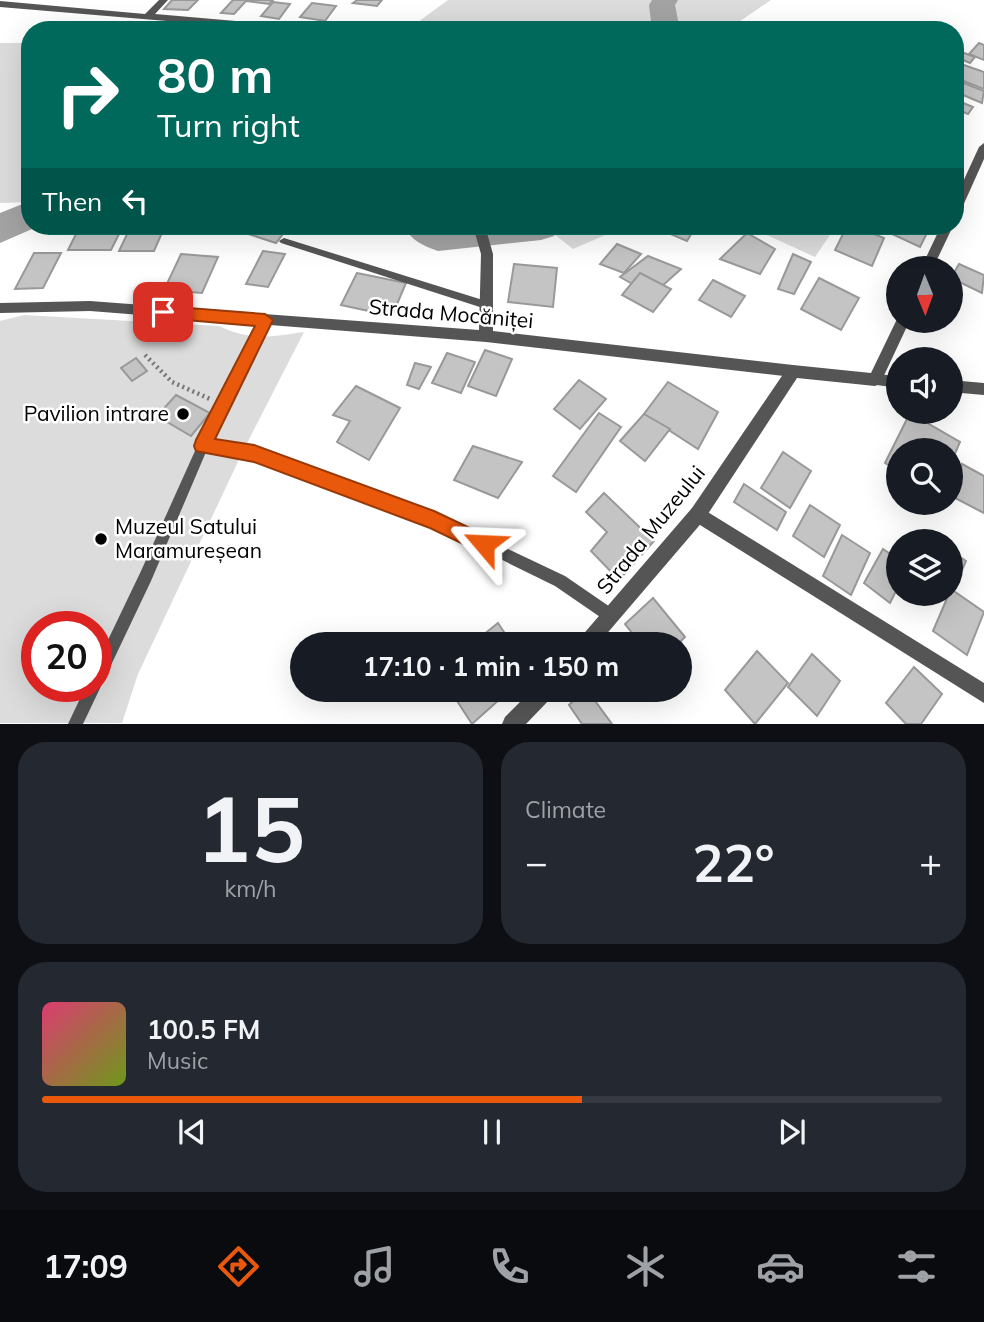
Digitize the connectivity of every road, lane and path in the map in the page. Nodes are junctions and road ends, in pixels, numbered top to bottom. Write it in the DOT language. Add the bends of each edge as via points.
graph roads {
  1 [pos="164,0"];
  2 [pos="0,4"];
  3 [pos="147,17"];
  4 [pos="197,21"];
  5 [pos="984,147"];
  6 [pos="964,191"];
  7 [pos="482,235"];
  8 [pos="943,235"];
  9 [pos="284,240"];
  10 [pos="933,256"];
  11 [pos="486,305"];
  12 [pos="0,308"];
  13 [pos="265,320"];
  14 [pos="897,333"];
  15 [pos="486,336"];
  16 [pos="145,355"];
  17 [pos="793,371"];
  18 [pos="875,380"];
  19 [pos="886,381"];
  20 [pos="963,387"];
  21 [pos="984,389"];
  22 [pos="223,405"];
  23 [pos="202,446"];
  24 [pos="698,514"];
  25 [pos="611,616"];
  26 [pos="597,632"];
  27 [pos="112,647"];
  28 [pos="984,694"];
  29 [pos="86,702"];
  30 [pos="533,702"];
  31 [pos="75,723"];
  32 [pos="512,723"];
  1 -- 3 [label="street"];
  2 -- 3 [label="street"];
  3 -- 4 [label="street"];
  5 -- 6 [label="street"];
  7 -- 11 [label="street" via="487,254"];
  8 -- 10 [label="street"];
  9 -- 11 [label="lane"];
  11 -- 15 [label="street"];
  12 -- 13 [label="street, Strada Mocăniței" via="90,306"];
  13 -- 15 [label="street, Strada Mocăniței"];
  13 -- 22 [label="lane"];
  14 -- 18 [label="street"];
  15 -- 17 [label="street, Strada Mocăniței"];
  16 -- 22 [label="path" via="172,382"];
  17 -- 18 [label="street, Strada Mocăniței"];
  17 -- 24 [label="street, Strada Muzeului"];
  18 -- 19 [label="street, Strada Mocăniței"];
  20 -- 21 [label="street"];
  22 -- 23 [label="lane"];
  23 -- 25 [label="lane" via="254,454 434,520 560,581"];
  23 -- 27 [label="lane"];
  24 -- 25 [label="street, Strada Muzeului"];
  24 -- 28 [label="street"];
  25 -- 26 [label="street, Strada Muzeului"];
  29 -- 31 [label="lane"];
  30 -- 32 [label="street"];
}
